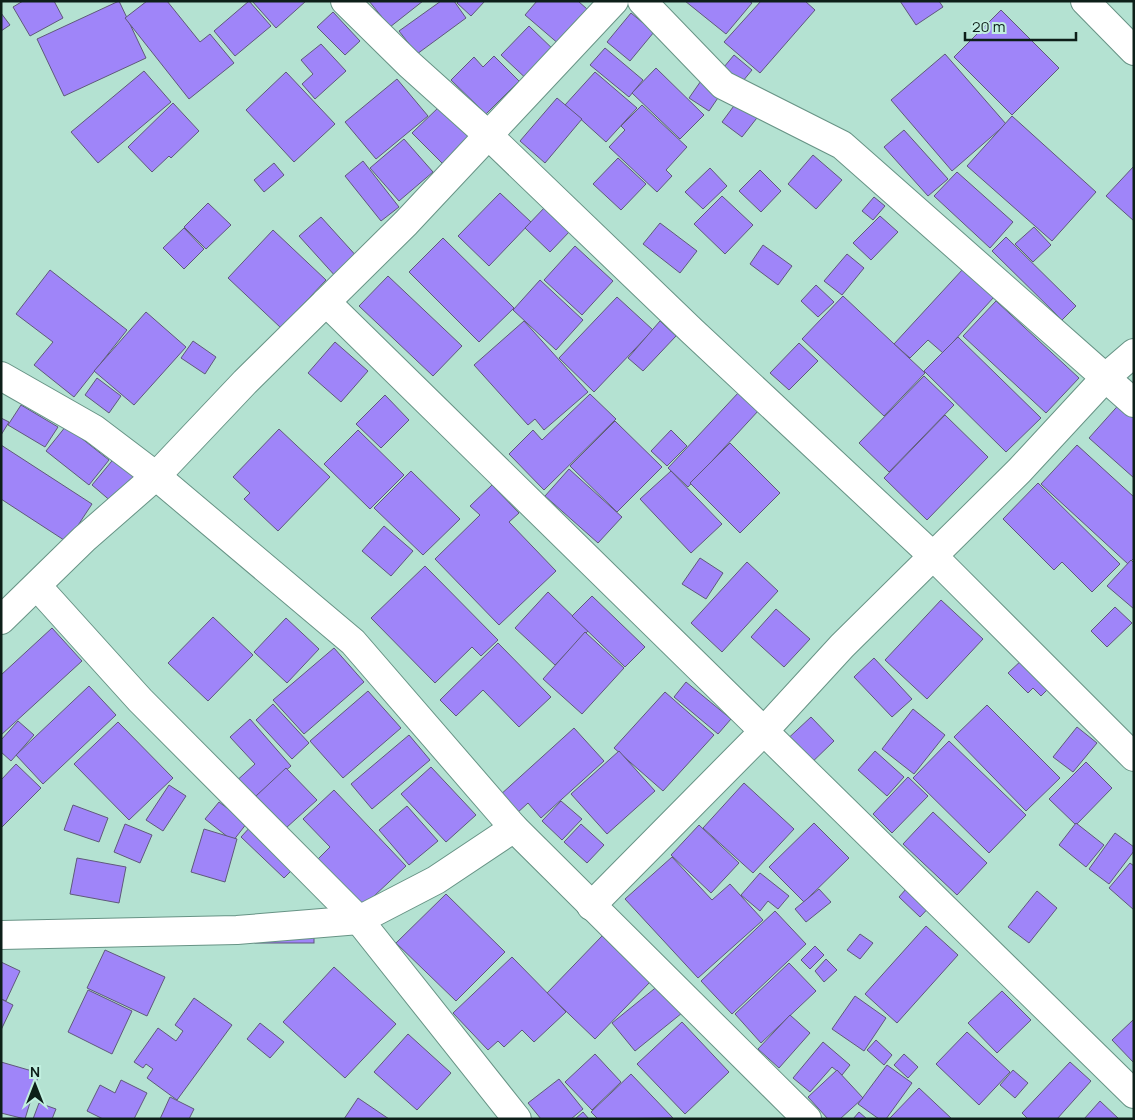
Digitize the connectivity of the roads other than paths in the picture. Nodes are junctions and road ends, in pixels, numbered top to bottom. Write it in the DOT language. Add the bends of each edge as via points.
graph roads {
  1 [pos="345,1"];
  2 [pos="614,1"];
  3 [pos="642,1"];
  4 [pos="1085,1"];
  5 [pos="1134,51"];
  6 [pos="488,136"];
  7 [pos="326,302"];
  8 [pos="1134,353"];
  9 [pos="1,376"];
  10 [pos="1106,377"];
  11 [pos="1134,403"];
  12 [pos="156,476"];
  13 [pos="934,557"];
  14 [pos="37,586"];
  15 [pos="3,615"];
  16 [pos="763,732"];
  17 [pos="1134,756"];
  18 [pos="514,828"];
  19 [pos="591,906"];
  20 [pos="359,920"];
  21 [pos="1,935"];
  22 [pos="1134,1094"];
  23 [pos="517,1119"];
  24 [pos="806,1119"];
  1 -- 6 [label="street"];
  2 -- 6 [label="street"];
  3 -- 10 [label="street" via="723,85 842,145"];
  4 -- 5 [label="street"];
  6 -- 7 [label="street"];
  6 -- 13 [label="street"];
  7 -- 12 [label="street"];
  7 -- 16 [label="street"];
  8 -- 10 [label="street"];
  9 -- 12 [label="street" via="94,429"];
  10 -- 11 [label="street"];
  10 -- 13 [label="street"];
  12 -- 14 [label="street" via="84,539"];
  12 -- 18 [label="street" via="353,642"];
  13 -- 16 [label="street" via="842,646"];
  13 -- 17 [label="street"];
  14 -- 15 [label="street"];
  14 -- 20 [label="street" via="140,700"];
  16 -- 19 [label="street"];
  16 -- 22 [label="street"];
  18 -- 19 [label="street"];
  18 -- 20 [label="street" via="436,880"];
  19 -- 24 [label="street"];
  20 -- 21 [label="street" via="237,930"];
  20 -- 23 [label="street"];
}
